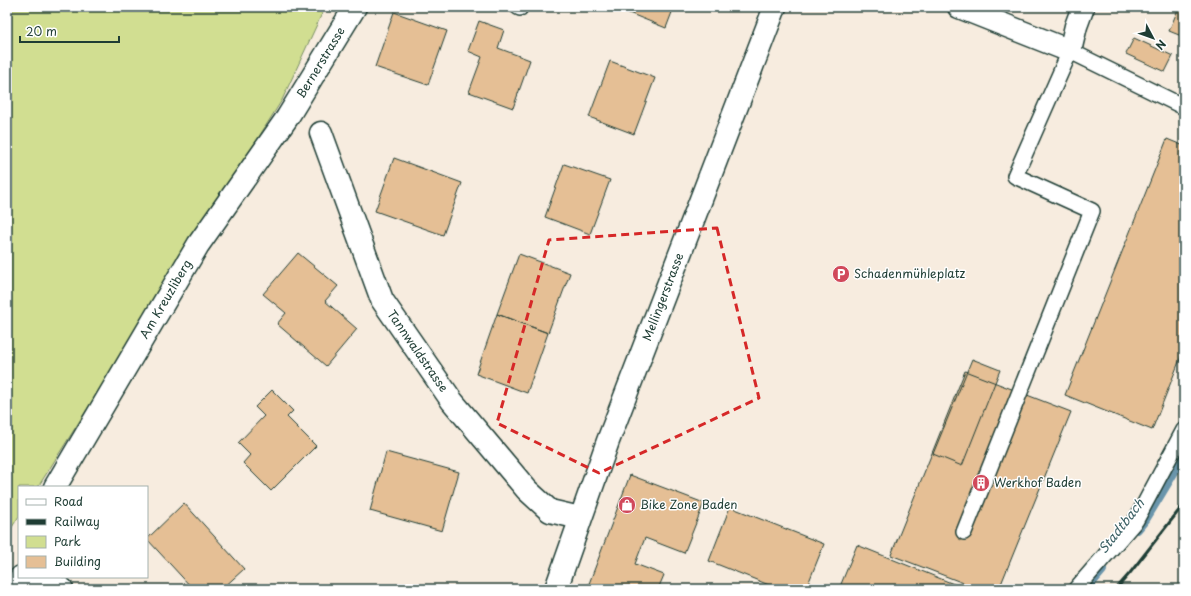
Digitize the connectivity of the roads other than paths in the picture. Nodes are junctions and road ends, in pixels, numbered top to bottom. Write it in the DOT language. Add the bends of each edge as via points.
graph roads {
  1 [pos="355,7"];
  2 [pos="775,7"];
  3 [pos="959,7"];
  4 [pos="1083,7"];
  5 [pos="1070,51"];
  6 [pos="1184,107"];
  7 [pos="287,118"];
  8 [pos="321,133"];
  9 [pos="1184,430"];
  10 [pos="55,486"];
  11 [pos="580,518"];
  12 [pos="964,532"];
  13 [pos="20,578"];
  14 [pos="34,578"];
  15 [pos="15,589"];
  16 [pos="62,589"];
  17 [pos="556,589"];
  18 [pos="1076,589"];
  1 -- 7 [label="street, Bernerstrasse"];
  2 -- 11 [label="street, Mellingerstrasse"];
  3 -- 5 [label="street"];
  4 -- 5 [label="street"];
  5 -- 6 [label="lane"];
  5 -- 12 [label="lane" via="1015,176 1092,211"];
  7 -- 10 [label="street, Am Kreuzliberg" via="198,245"];
  8 -- 11 [label="street, Tannwaldstrasse" via="382,300 452,401 526,490 550,511"];
  9 -- 18 [label="lane" via="1136,520"];
  11 -- 17 [label="street, Mellingerstrasse"];
  13 -- 15 [label="street"];
  14 -- 16 [label="street"];
}
